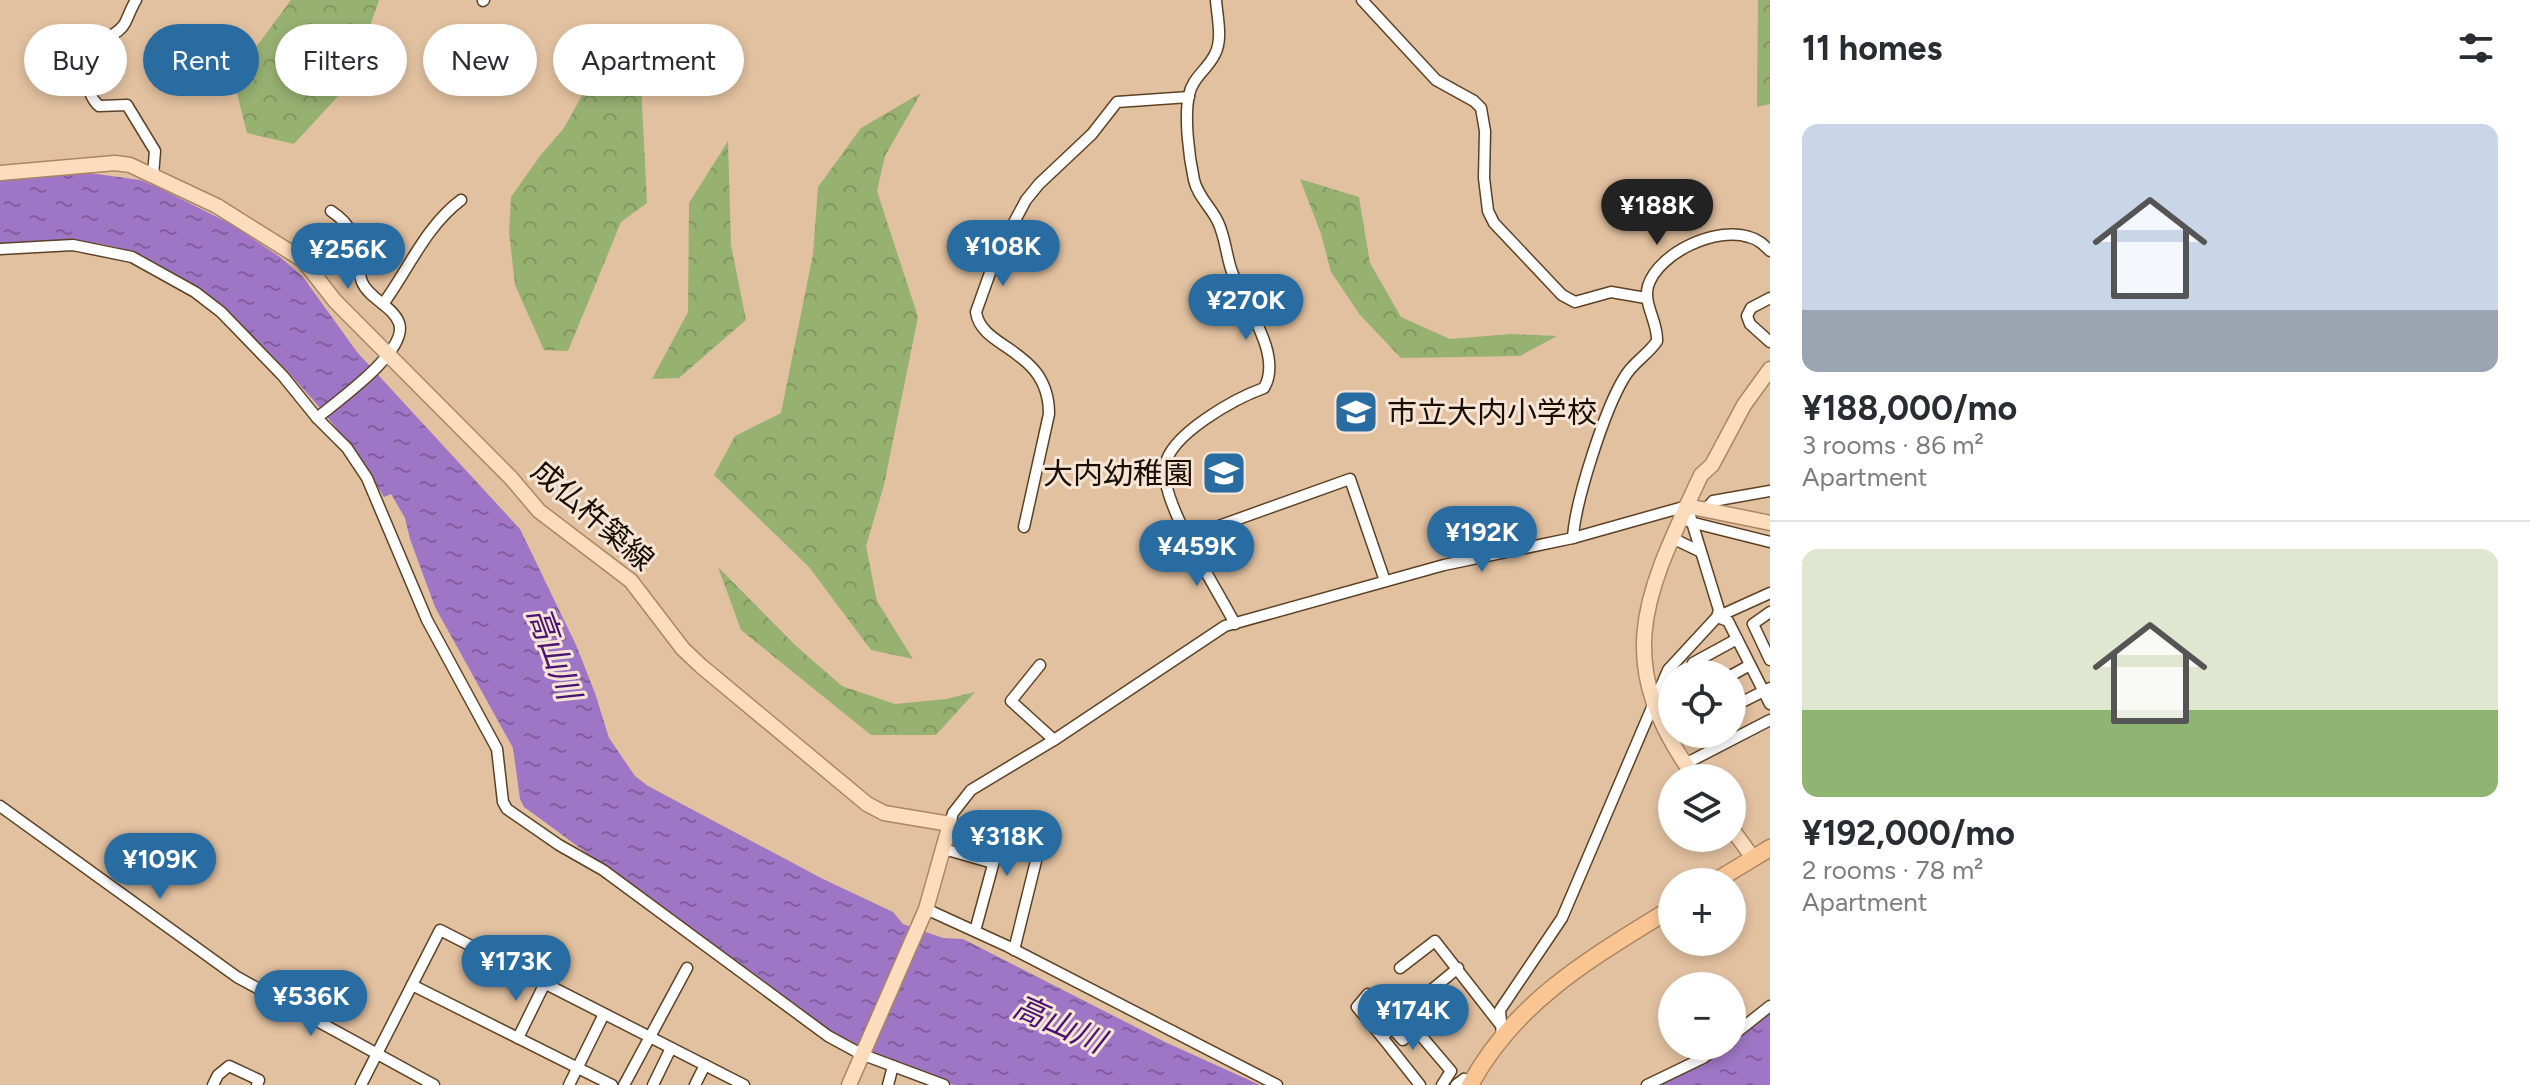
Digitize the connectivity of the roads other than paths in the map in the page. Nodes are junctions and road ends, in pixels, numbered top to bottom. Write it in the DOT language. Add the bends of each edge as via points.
graph roads {
  1 [pos="136,0"];
  2 [pos="1216,0"];
  3 [pos="1362,0"];
  4 [pos="1189,97"];
  5 [pos="0,173"];
  6 [pos="153,175"];
  7 [pos="461,200"];
  8 [pos="331,211"];
  9 [pos="0,249"];
  10 [pos="1770,251"];
  11 [pos="1646,298"];
  12 [pos="1770,298"];
  13 [pos="383,304"];
  14 [pos="1770,342"];
  15 [pos="389,356"];
  16 [pos="1770,369"];
  17 [pos="317,418"];
  18 [pos="1770,491"];
  19 [pos="1687,506"];
  20 [pos="1707,508"];
  21 [pos="1690,522"];
  22 [pos="1770,523"];
  23 [pos="1024,527"];
  24 [pos="1188,537"];
  25 [pos="1573,538"];
  26 [pos="1672,538"];
  27 [pos="1770,542"];
  28 [pos="1699,551"];
  29 [pos="1385,581"];
  30 [pos="1770,593"];
  31 [pos="1770,612"];
  32 [pos="1717,617"];
  33 [pos="1235,624"];
  34 [pos="1737,639"];
  35 [pos="1698,660"];
  36 [pos="1770,660"];
  37 [pos="1040,665"];
  38 [pos="1750,665"];
  39 [pos="1746,667"];
  40 [pos="1767,689"];
  41 [pos="1746,700"];
  42 [pos="1653,703"];
  43 [pos="1770,704"];
  44 [pos="1770,720"];
  45 [pos="1054,740"];
  46 [pos="1685,764"];
  47 [pos="0,806"];
  48 [pos="1006,817"];
  49 [pos="950,824"];
  50 [pos="1746,848"];
  51 [pos="1770,848"];
  52 [pos="944,849"];
  53 [pos="1753,858"];
  54 [pos="1036,861"];
  55 [pos="993,863"];
  56 [pos="1737,868"];
  57 [pos="926,909"];
  58 [pos="1658,917"];
  59 [pos="975,931"];
  60 [pos="1014,950"];
  61 [pos="687,968"];
  62 [pos="1400,968"];
  63 [pos="1458,968"];
  64 [pos="545,983"];
  65 [pos="412,985"];
  66 [pos="1368,994"];
  67 [pos="1418,1001"];
  68 [pos="1770,1006"];
  69 [pos="604,1014"];
  70 [pos="1746,1025"];
  71 [pos="1392,1028"];
  72 [pos="1415,1030"];
  73 [pos="1382,1037"];
  74 [pos="1502,1037"];
  75 [pos="518,1038"];
  76 [pos="651,1038"];
  77 [pos="671,1048"];
  78 [pos="861,1054"];
  79 [pos="377,1055"];
  80 [pos="1699,1060"];
  81 [pos="705,1065"];
  82 [pos="893,1066"];
  83 [pos="577,1068"];
  84 [pos="924,1082"];
  85 [pos="213,1085"];
  86 [pos="257,1085"];
  87 [pos="361,1085"];
  88 [pos="434,1085"];
  89 [pos="569,1085"];
  90 [pos="612,1085"];
  91 [pos="624,1085"];
  92 [pos="653,1085"];
  93 [pos="695,1085"];
  94 [pos="744,1085"];
  95 [pos="849,1085"];
  96 [pos="888,1085"];
  97 [pos="944,1085"];
  98 [pos="1277,1085"];
  99 [pos="1420,1085"];
  100 [pos="1442,1085"];
  101 [pos="1465,1085"];
  102 [pos="1647,1085"];
  1 -- 6 [label="street" via="125,24 96,47 86,84 99,106 127,105 155,151"];
  2 -- 4 [label="street" via="1217,50"];
  3 -- 11 [label="street" via="1436,80 1481,108 1490,215 1562,295 1575,302 1611,292"];
  4 -- 23 [label="street" via="1117,102 1026,200 996,256 977,318 1036,371 1049,398"];
  4 -- 24 [label="street" via="1194,180 1219,226 1230,268 1268,348 1270,364 1264,388 1228,402 1174,448 1166,463 1173,507"];
  5 -- 6 [label="main road, 成仏杵築線" via="115,163"];
  6 -- 15 [label="main road, 成仏杵築線" via="217,206 303,260"];
  7 -- 13 [label="street" via="410,259"];
  8 -- 13 [label="street" via="352,230 362,282"];
  9 -- 17 [label="street" via="94,247 162,272 221,312"];
  10 -- 11 [label="street" via="1744,235 1694,242 1652,278"];
  11 -- 25 [label="street" via="1657,341 1630,368 1616,393"];
  12 -- 14 [label="street" via="1747,316"];
  13 -- 15 [label="street" via="400,324"];
  15 -- 17 [label="street"];
  15 -- 49 [label="main road, 成仏杵築線" via="539,511 631,581 701,666 867,804 884,813"];
  16 -- 19 [label="main road" via="1701,475"];
  17 -- 78 [label="street" via="367,478 427,620 497,749 507,809 603,870 828,1036"];
  18 -- 20 [label="street" via="1713,501"];
  19 -- 20 [label="main road"];
  19 -- 21 [label="street"];
  19 -- 25 [label="street"];
  19 -- 26 [label="main road"];
  20 -- 22 [label="main road"];
  21 -- 27 [label="street"];
  21 -- 28 [label="street"];
  24 -- 29 [label="street" via="1350,479"];
  24 -- 33 [label="street"];
  25 -- 29 [label="street"];
  26 -- 28 [label="street"];
  26 -- 42 [label="main road" via="1644,622 1644,664"];
  28 -- 32 [label="street"];
  29 -- 33 [label="street"];
  30 -- 32 [label="street"];
  31 -- 36 [label="street" via="1753,624"];
  32 -- 34 [label="street" via="1726,619"];
  32 -- 42 [label="street" via="1668,670"];
  33 -- 45 [label="street"];
  34 -- 35 [label="street"];
  34 -- 38 [label="street"];
  37 -- 45 [label="street" via="1011,701"];
  38 -- 39 [label="street"];
  38 -- 40 [label="street"];
  40 -- 41 [label="street"];
  40 -- 43 [label="street"];
  42 -- 46 [label="main road"];
  42 -- 74 [label="street" via="1562,918 1500,1010"];
  44 -- 46 [label="street"];
  45 -- 49 [label="street" via="971,790"];
  47 -- 79 [label="street" via="237,977"];
  48 -- 55 [label="street"];
  49 -- 52 [label="main road"];
  50 -- 53 [label="main road"];
  51 -- 53 [label="highway"];
  52 -- 55 [label="street"];
  52 -- 57 [label="main road"];
  53 -- 56 [label="highway"];
  54 -- 60 [label="street"];
  55 -- 59 [label="street"];
  57 -- 59 [label="street"];
  57 -- 78 [label="main road"];
  58 -- 74 [label="highway" via="1567,974"];
  59 -- 60 [label="street"];
  60 -- 98 [label="street"];
  61 -- 76 [label="street"];
  62 -- 63 [label="street" via="1435,941"];
  63 -- 67 [label="street"];
  63 -- 74 [label="street" via="1499,1022"];
  64 -- 65 [label="street" via="440,930"];
  64 -- 69 [label="street"];
  64 -- 75 [label="street"];
  65 -- 75 [label="street"];
  65 -- 79 [label="street"];
  66 -- 73 [label="street" via="1357,1007"];
  68 -- 70 [label="street"];
  69 -- 76 [label="street"];
  69 -- 83 [label="street"];
  71 -- 72 [label="street" via="1403,1040"];
  71 -- 72 [label="street" via="1405,1017"];
  71 -- 73 [label="street"];
  72 -- 100 [label="street" via="1451,1071"];
  73 -- 99 [label="street"];
  74 -- 101 [label="highway"];
  75 -- 83 [label="street"];
  76 -- 77 [label="street"];
  76 -- 91 [label="street"];
  77 -- 81 [label="street"];
  77 -- 92 [label="street"];
  78 -- 82 [label="street"];
  78 -- 95 [label="main road"];
  79 -- 87 [label="street"];
  79 -- 88 [label="street"];
  80 -- 102 [label="street"];
  81 -- 93 [label="street"];
  81 -- 94 [label="street"];
  82 -- 84 [label="street"];
  82 -- 96 [label="street"];
  83 -- 89 [label="street"];
  83 -- 90 [label="street"];
  84 -- 97 [label="street"];
  85 -- 86 [label="street" via="229,1066 259,1080"];
}
